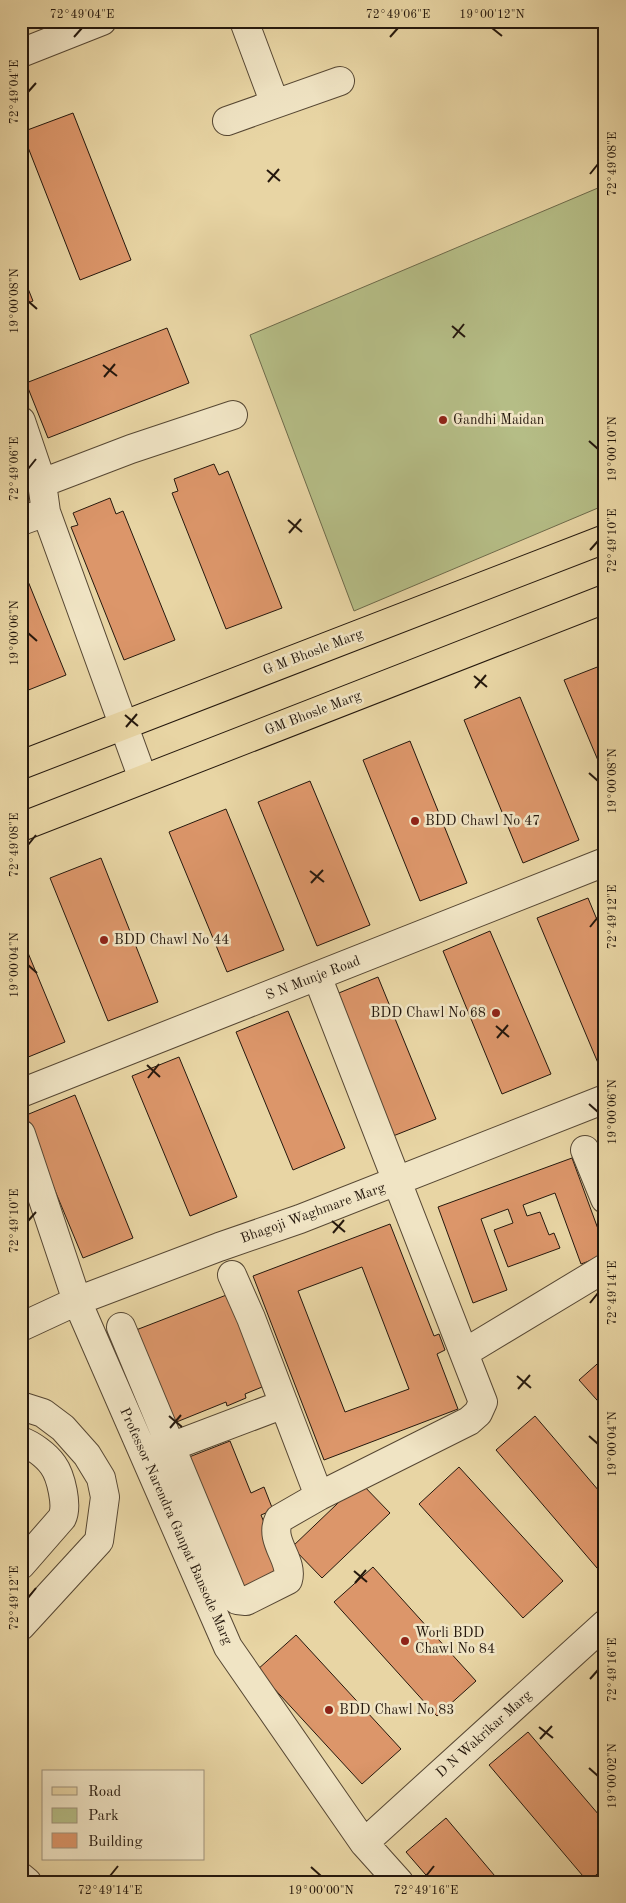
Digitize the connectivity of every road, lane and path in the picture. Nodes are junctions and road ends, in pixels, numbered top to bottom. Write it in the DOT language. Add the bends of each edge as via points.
graph roads {
  1 [pos="102,21"];
  2 [pos="244,21"];
  3 [pos="21,53"];
  4 [pos="340,81"];
  5 [pos="275,104"];
  6 [pos="227,121"];
  7 [pos="232,415"];
  8 [pos="21,420"];
  9 [pos="42,483"];
  10 [pos="34,516"];
  11 [pos="605,539"];
  12 [pos="605,599"];
  13 [pos="124,725"];
  14 [pos="21,765"];
  15 [pos="143,779"];
  16 [pos="21,827"];
  17 [pos="605,862"];
  18 [pos="317,976"];
  19 [pos="21,1092"];
  20 [pos="605,1099"];
  21 [pos="21,1134"];
  22 [pos="585,1150"];
  23 [pos="398,1181"];
  24 [pos="605,1199"];
  25 [pos="605,1268"];
  26 [pos="232,1275"];
  27 [pos="77,1302"];
  28 [pos="21,1327"];
  29 [pos="121,1327"];
  30 [pos="464,1353"];
  31 [pos="284,1404"];
  32 [pos="21,1406"];
  33 [pos="21,1440"];
  34 [pos="168,1448"];
  35 [pos="319,1496"];
  36 [pos="21,1565"];
  37 [pos="605,1624"];
  38 [pos="21,1626"];
  39 [pos="364,1843"];
  40 [pos="21,1877"];
  41 [pos="27,1882"];
  42 [pos="399,1882"];
  1 -- 3 [label="street"];
  2 -- 5 [label="street"];
  4 -- 5 [label="street"];
  5 -- 6 [label="street"];
  7 -- 9 [label="street"];
  8 -- 9 [label="street"];
  9 -- 10 [label="street"];
  10 -- 13 [label="street"];
  11 -- 13 [label="main road, G M Bhosle Marg"];
  12 -- 15 [label="main road, GM Bhosle Marg"];
  13 -- 14 [label="main road, G M Bhosle Marg"];
  13 -- 15 [label="street"];
  15 -- 16 [label="main road, GM Bhosle Marg"];
  17 -- 18 [label="street, S N Munje Road"];
  18 -- 19 [label="street, S N Munje Road"];
  18 -- 23 [label="street"];
  20 -- 23 [label="street, Bhagoji Waghmare Marg"];
  21 -- 27 [label="street, Professor Narendra Ganpat Bansode Marg"];
  22 -- 24 [label="street"];
  23 -- 27 [label="street, Bhagoji Waghmare Marg"];
  23 -- 30 [label="street"];
  25 -- 30 [label="street"];
  26 -- 31 [label="street"];
  27 -- 28 [label="street, Bhagoji Waghmare Marg"];
  27 -- 39 [label="street, Professor Narendra Ganpat Bansode Marg" via="228,1647"];
  29 -- 34 [label="street"];
  30 -- 35 [label="street" via="483,1402 478,1413 469,1421"];
  31 -- 34 [label="street"];
  31 -- 35 [label="street"];
  32 -- 38 [label="street" via="44,1413 63,1428 87,1455 101,1478 105,1497 100,1541"];
  33 -- 36 [label="street" via="53,1465 65,1512"];
  34 -- 35 [label="street" via="233,1596 242,1602 288,1580 289,1571 275,1533 276,1525 279,1519"];
  37 -- 39 [label="street, D N Wakrikar Marg"];
  39 -- 42 [label="street, Professor Narendra Ganpat Bansode Marg"];
  40 -- 41 [label="street"];
}
